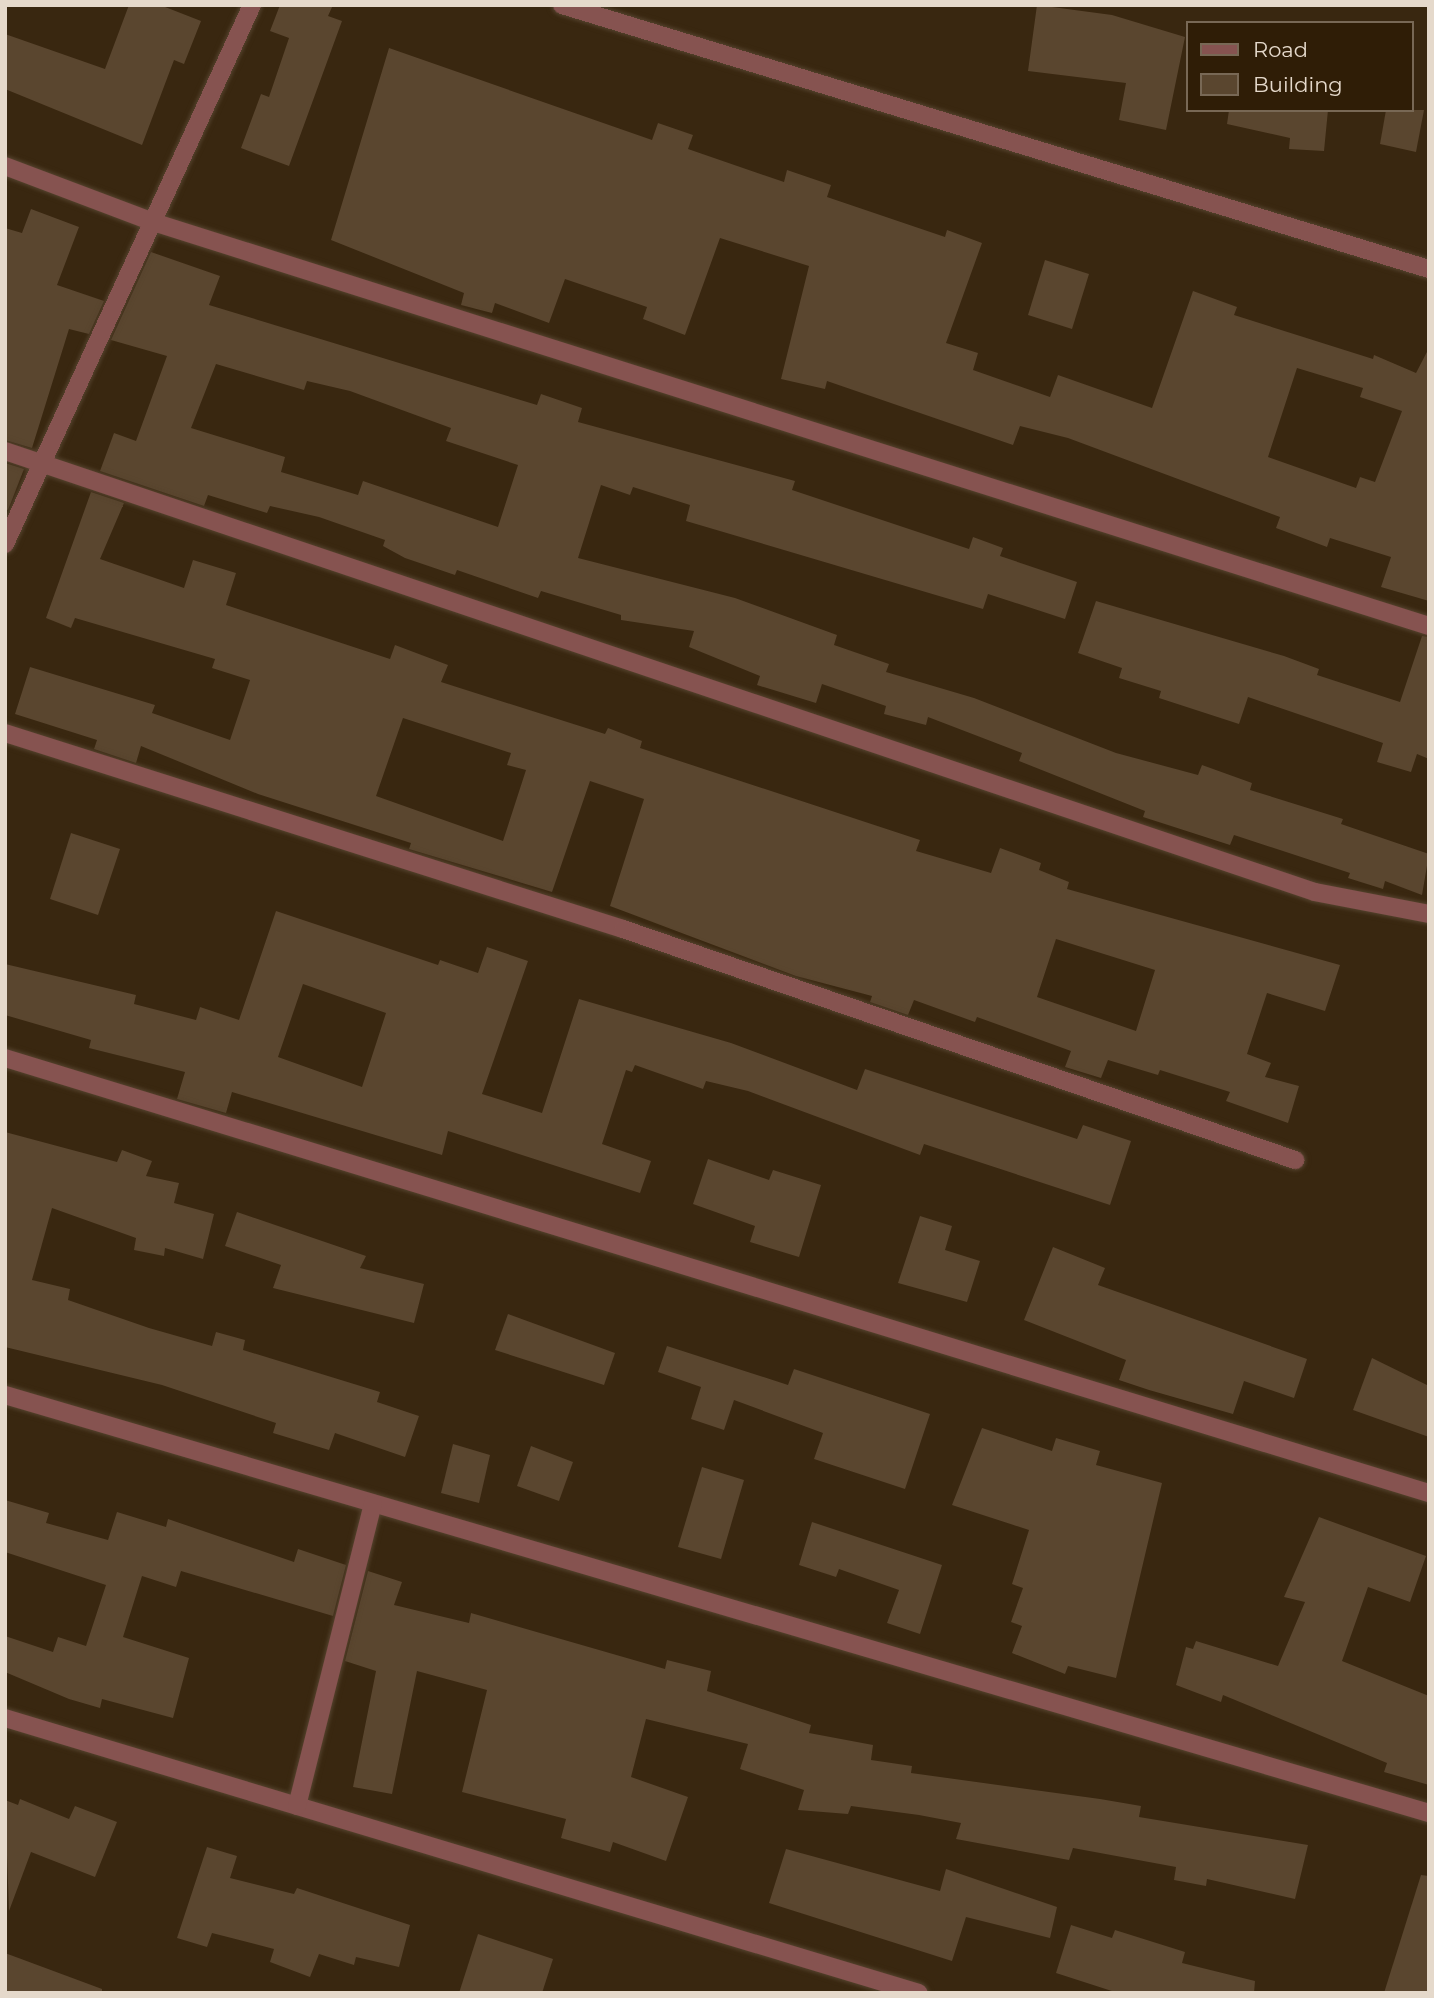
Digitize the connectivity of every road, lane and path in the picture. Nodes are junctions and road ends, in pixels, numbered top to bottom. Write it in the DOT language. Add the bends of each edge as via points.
graph roads {
  1 [pos="252,5"];
  2 [pos="562,5"];
  3 [pos="5,166"];
  4 [pos="153,222"];
  5 [pos="1429,269"];
  6 [pos="5,451"];
  7 [pos="41,466"];
  8 [pos="5,544"];
  9 [pos="1429,626"];
  10 [pos="5,733"];
  11 [pos="1429,914"];
  12 [pos="5,1058"];
  13 [pos="1295,1160"];
  14 [pos="5,1395"];
  15 [pos="1429,1493"];
  16 [pos="373,1503"];
  17 [pos="5,1718"];
  18 [pos="297,1806"];
  19 [pos="1429,1813"];
  20 [pos="919,1993"];
  1 -- 4 [label="street"];
  2 -- 5 [label="street"];
  3 -- 4 [label="street"];
  4 -- 7 [label="street"];
  4 -- 9 [label="street"];
  6 -- 7 [label="street"];
  7 -- 8 [label="street"];
  7 -- 11 [label="street" via="1315,892"];
  10 -- 13 [label="street" via="623,929"];
  12 -- 15 [label="street"];
  14 -- 16 [label="street"];
  16 -- 18 [label="street"];
  16 -- 19 [label="street"];
  17 -- 18 [label="street"];
  18 -- 20 [label="street"];
}
